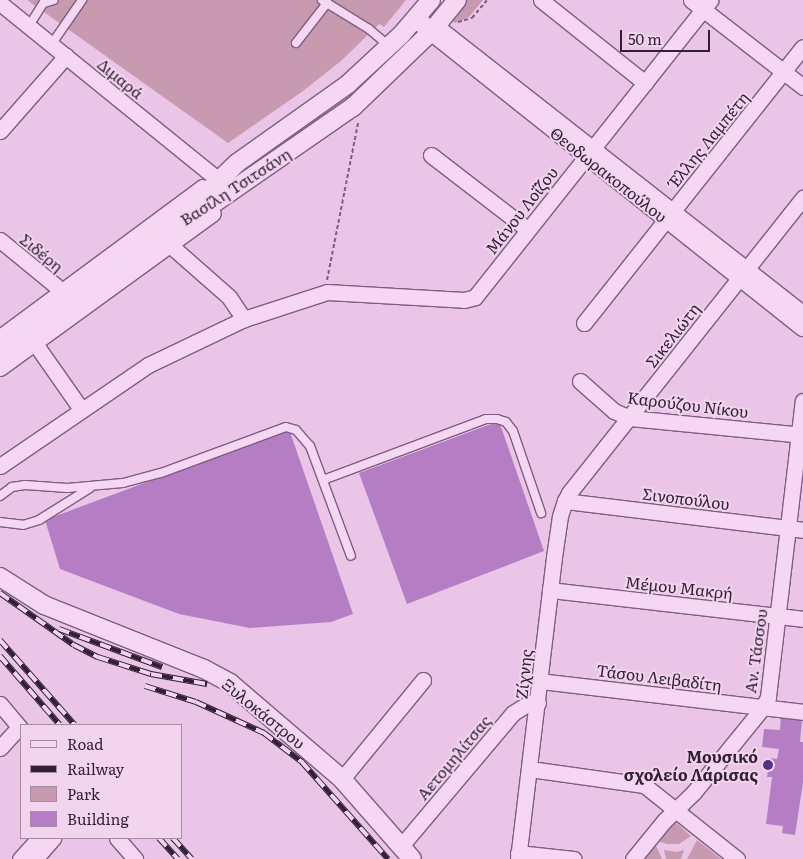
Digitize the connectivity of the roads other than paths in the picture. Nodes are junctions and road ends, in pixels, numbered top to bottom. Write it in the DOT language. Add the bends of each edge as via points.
graph roads {
  1 [pos="54,0"];
  2 [pos="82,0"];
  3 [pos="431,0"];
  4 [pos="457,0"];
  5 [pos="541,0"];
  6 [pos="44,1"];
  7 [pos="325,2"];
  8 [pos="0,3"];
  9 [pos="702,3"];
  10 [pos="416,19"];
  11 [pos="28,26"];
  12 [pos="434,28"];
  13 [pos="296,43"];
  14 [pos="51,44"];
  15 [pos="389,46"];
  16 [pos="803,48"];
  17 [pos="66,56"];
  18 [pos="784,72"];
  19 [pos="645,83"];
  20 [pos="803,87"];
  21 [pos="0,131"];
  22 [pos="590,152"];
  23 [pos="431,154"];
  24 [pos="221,184"];
  25 [pos="802,202"];
  26 [pos="670,214"];
  27 [pos="527,229"];
  28 [pos="0,240"];
  29 [pos="170,245"];
  30 [pos="744,273"];
  31 [pos="62,291"];
  32 [pos="803,312"];
  33 [pos="244,320"];
  34 [pos="584,323"];
  35 [pos="803,327"];
  36 [pos="0,337"];
  37 [pos="34,342"];
  38 [pos="0,356"];
  39 [pos="0,368"];
  40 [pos="580,381"];
  41 [pos="803,401"];
  42 [pos="82,409"];
  43 [pos="630,418"];
  44 [pos="801,435"];
  45 [pos="0,466"];
  46 [pos="323,480"];
  47 [pos="90,488"];
  48 [pos="0,496"];
  49 [pos="567,497"];
  50 [pos="541,513"];
  51 [pos="0,522"];
  52 [pos="795,529"];
  53 [pos="351,556"];
  54 [pos="0,577"];
  55 [pos="550,590"];
  56 [pos="778,616"];
  57 [pos="803,619"];
  58 [pos="423,680"];
  59 [pos="540,681"];
  60 [pos="538,703"];
  61 [pos="0,704"];
  62 [pos="763,707"];
  63 [pos="803,712"];
  64 [pos="20,728"];
  65 [pos="0,748"];
  66 [pos="530,769"];
  67 [pos="342,779"];
  68 [pos="676,810"];
  69 [pos="38,839"];
  70 [pos="53,839"];
  71 [pos="118,839"];
  72 [pos="407,852"];
  73 [pos="518,856"];
  74 [pos="20,859"];
  75 [pos="34,859"];
  76 [pos="135,859"];
  77 [pos="574,859"];
  78 [pos="633,859"];
  79 [pos="737,859"];
  1 -- 6 [label="lane"];
  2 -- 14 [label="lane"];
  3 -- 10 [label="street, Βασίλη Τσιτσάνη"];
  4 -- 12 [label="street, Βασίλη Τσιτσάνη"];
  5 -- 19 [label="street"];
  6 -- 11 [label="lane"];
  7 -- 13 [label="lane"];
  7 -- 15 [label="lane" via="369,29"];
  8 -- 11 [label="street, Διμαρά"];
  9 -- 18 [label="street"];
  9 -- 19 [label="street, Μάνου Λοΐζου"];
  10 -- 12 [label="street, Θεοδωρακοπούλου"];
  10 -- 15 [label="street, Βασίλη Τσιτσάνη"];
  11 -- 14 [label="street, Διμαρά"];
  12 -- 22 [label="street, Θεοδωρακοπούλου"];
  12 -- 24 [label="street, Βασίλη Τσιτσάνη" via="353,107"];
  14 -- 17 [label="street, Διμαρά"];
  15 -- 24 [label="street, Βασίλη Τσιτσάνη" via="348,84 250,153"];
  16 -- 18 [label="street, Έλλης Λαμπέτη"];
  17 -- 21 [label="street"];
  17 -- 24 [label="street, Διμαρά"];
  18 -- 20 [label="street"];
  18 -- 26 [label="street, Έλλης Λαμπέτη"];
  19 -- 22 [label="street, Μάνου Λοΐζου"];
  22 -- 26 [label="street, Θεοδωρακοπούλου"];
  22 -- 27 [label="street, Μάνου Λοΐζου"];
  23 -- 27 [label="street"];
  24 -- 29 [label="street" via="215,211"];
  24 -- 31 [label="street, Βασίλη Τσιτσάνη" via="196,193"];
  24 -- 38 [label="street, Βασίλη Τσιτσάνη" via="188,220 147,244"];
  25 -- 30 [label="street, Σικελιώτη"];
  26 -- 30 [label="street, Θεοδωρακοπούλου"];
  26 -- 34 [label="street, Έλλης Λαμπέτη"];
  27 -- 33 [label="street, Μάνου Λοΐζου" via="479,293 470,299 327,292"];
  28 -- 31 [label="street, Σιδέρη"];
  29 -- 33 [label="street" via="229,297"];
  29 -- 37 [label="street"];
  30 -- 32 [label="street"];
  30 -- 35 [label="street, Θεοδωρακοπούλου"];
  30 -- 43 [label="street, Σικελιώτη"];
  31 -- 36 [label="street, Βασίλη Τσιτσάνη"];
  33 -- 42 [label="street" via="148,365"];
  37 -- 39 [label="street"];
  37 -- 42 [label="street"];
  40 -- 43 [label="street, Καρούζου Νίκου" via="614,411"];
  41 -- 44 [label="street, Αν. Τάσσου"];
  42 -- 45 [label="street"];
  43 -- 44 [label="street, Καρούζου Νίκου"];
  43 -- 49 [label="street, Σικελιώτη"];
  44 -- 52 [label="street, Αν. Τάσσου"];
  46 -- 47 [label="lane" via="304,437 286,427 161,473"];
  46 -- 50 [label="lane" via="486,419 497,419 506,422 513,431"];
  46 -- 53 [label="lane"];
  47 -- 48 [label="lane" via="25,485 12,487"];
  47 -- 51 [label="lane" via="39,520 22,525"];
  49 -- 52 [label="street, Σινοπούλου"];
  49 -- 55 [label="street, Ζίχνης" via="560,516"];
  52 -- 56 [label="street, Αν. Τάσσου"];
  54 -- 67 [label="street, Ξυλοκάστρου" via="52,609 224,679"];
  55 -- 56 [label="street, Μέμου Μακρή"];
  55 -- 59 [label="street, Ζίχνης"];
  56 -- 57 [label="street, Μέμου Μακρή"];
  56 -- 62 [label="street, Αν. Τάσσου" via="770,687"];
  58 -- 67 [label="street"];
  59 -- 60 [label="street, Ζίχνης"];
  59 -- 62 [label="street, Τάσου Λειβαδίτη"];
  60 -- 66 [label="street, Ζίχνης"];
  60 -- 72 [label="street, Αετομηλίτσας" via="530,703 513,713"];
  61 -- 64 [label="street"];
  62 -- 63 [label="street, Τάσου Λειβαδίτη"];
  62 -- 68 [label="street, Αν. Τάσσου"];
  64 -- 65 [label="street"];
  66 -- 68 [label="street" via="640,784"];
  66 -- 73 [label="street, Ζίχνης"];
  67 -- 72 [label="street, Ξυλοκάστρου"];
  68 -- 78 [label="street, Αν. Τάσσου"];
  68 -- 79 [label="street"];
  69 -- 74 [label="street"];
  70 -- 75 [label="street"];
  71 -- 76 [label="street"];
  73 -- 77 [label="street"];
}
